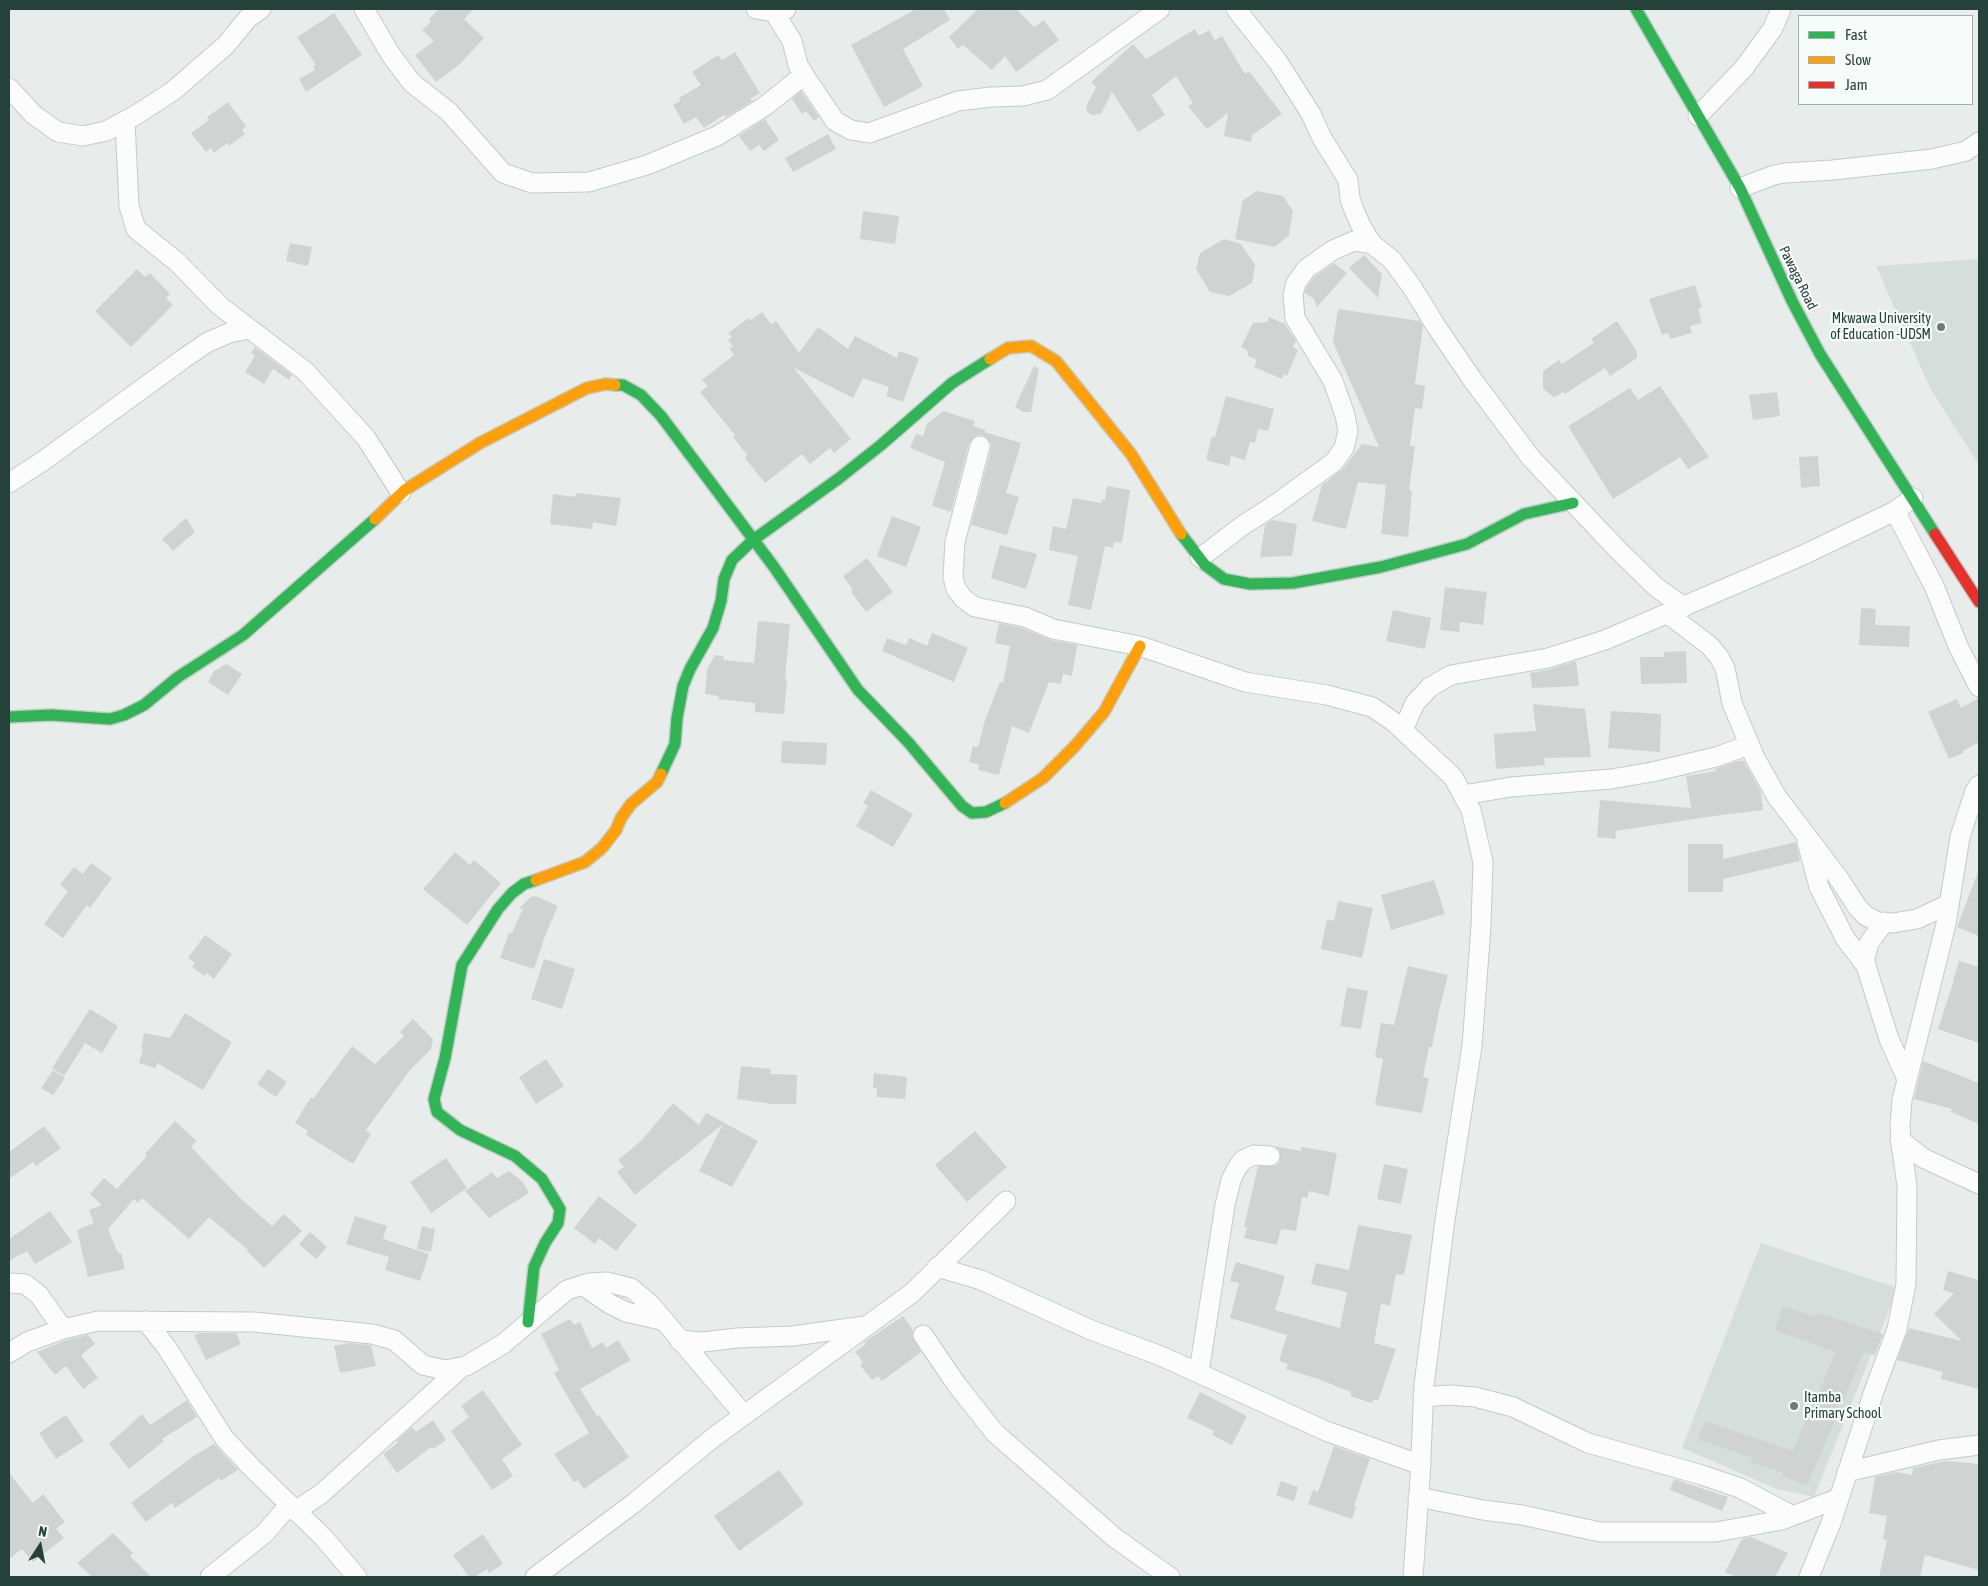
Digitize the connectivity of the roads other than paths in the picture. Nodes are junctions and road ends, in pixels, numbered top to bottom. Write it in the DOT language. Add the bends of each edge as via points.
graph roads {
  1 [pos="261,9"];
  2 [pos="364,9"];
  3 [pos="1160,9"];
  4 [pos="1236,9"];
  5 [pos="1636,9"];
  6 [pos="1780,9"];
  7 [pos="772,10"];
  8 [pos="804,75"];
  9 [pos="9,88"];
  10 [pos="1698,116"];
  11 [pos="125,121"];
  12 [pos="1979,142"];
  13 [pos="1740,188"];
  14 [pos="1372,244"];
  15 [pos="249,328"];
  16 [pos="980,446"];
  17 [pos="9,484"];
  18 [pos="401,493"];
  19 [pos="1913,498"];
  20 [pos="1573,503"];
  21 [pos="1895,511"];
  22 [pos="753,540"];
  23 [pos="1200,558"];
  24 [pos="1979,602"];
  25 [pos="1676,610"];
  26 [pos="1140,646"];
  27 [pos="1979,687"];
  28 [pos="9,717"];
  29 [pos="1403,730"];
  30 [pos="1749,745"];
  31 [pos="1979,785"];
  32 [pos="1463,795"];
  33 [pos="1805,834"];
  34 [pos="1949,904"];
  35 [pos="1884,922"];
  36 [pos="1866,966"];
  37 [pos="1907,1079"];
  38 [pos="1900,1140"];
  39 [pos="1270,1156"];
  40 [pos="1979,1184"];
  41 [pos="1006,1201"];
  42 [pos="937,1267"];
  43 [pos="9,1283"];
  44 [pos="146,1321"];
  45 [pos="528,1322"];
  46 [pos="865,1326"];
  47 [pos="64,1329"];
  48 [pos="923,1335"];
  49 [pos="680,1340"];
  50 [pos="9,1354"];
  51 [pos="462,1367"];
  52 [pos="1199,1372"];
  53 [pos="1423,1397"];
  54 [pos="744,1415"];
  55 [pos="1979,1444"];
  56 [pos="1421,1465"];
  57 [pos="1847,1472"];
  58 [pos="1418,1497"];
  59 [pos="1838,1498"];
  60 [pos="292,1508"];
  61 [pos="1793,1516"];
  62 [pos="210,1577"];
  63 [pos="357,1577"];
  64 [pos="534,1577"];
  65 [pos="1170,1577"];
  66 [pos="1413,1577"];
  67 [pos="1809,1577"];
  1 -- 11 [label="street" via="248,18 226,45 172,91"];
  2 -- 8 [label="street" via="390,55 412,82 450,112 503,172 532,183 589,182 647,165 716,136 764,106"];
  3 -- 8 [label="street" via="1047,90 1023,96 958,101 869,133 851,130 835,121"];
  4 -- 14 [label="street" via="1278,62 1311,114 1348,180 1354,210"];
  5 -- 10 [label="street, Pawaga Road"];
  6 -- 10 [label="street" via="1773,28 1744,68"];
  7 -- 8 [label="street" via="792,41"];
  9 -- 11 [label="street" via="34,115 58,132 83,136 106,131"];
  10 -- 13 [label="street, Pawaga Road"];
  11 -- 15 [label="street" via="129,206 136,229 177,262 220,306"];
  12 -- 13 [label="street" via="1966,151 1932,159 1785,173"];
  13 -- 19 [label="street, Pawaga Road" via="1820,354"];
  14 -- 20 [label="street" via="1392,260 1472,379 1531,458"];
  14 -- 23 [label="street" via="1354,241 1333,250 1306,269 1296,283 1293,295 1295,318 1332,381 1345,415 1348,432 1344,448 1334,462"];
  15 -- 17 [label="street" via="208,342"];
  15 -- 18 [label="street" via="305,371 366,438"];
  16 -- 26 [label="street" via="955,542 953,577 956,589 964,599 975,607 1025,617 1053,629"];
  18 -- 22 [label="street" via="480,443 587,388 623,385 641,395 661,416"];
  18 -- 28 [label="street" via="355,538 243,635 178,677 144,705 110,719"];
  19 -- 21 [label="street"];
  19 -- 24 [label="street, Pawaga Road"];
  20 -- 23 [label="street" via="1524,514 1467,544 1380,568 1293,584 1250,584 1224,579"];
  20 -- 25 [label="street"];
  21 -- 25 [label="street"];
  21 -- 27 [label="street" via="1934,586"];
  22 -- 23 [label="street" via="845,474 952,383 1008,348 1031,346 1056,361 1131,454"];
  22 -- 26 [label="street" via="858,690 908,742 962,806 972,813 998,807 1042,778 1104,712"];
  22 -- 45 [label="street" via="732,560 724,578 713,628 683,686 675,744 657,782 631,804 602,848 585,862 524,884 512,893 470,950 459,975 445,1058 434,1099 437,1112 460,1130 515,1156 542,1179 560,1209 558,1223 534,1267"];
  25 -- 29 [label="street" via="1605,640 1548,658 1451,675 1430,687 1415,703"];
  25 -- 30 [label="street" via="1710,646 1725,668 1732,703"];
  26 -- 29 [label="street" via="1245,682 1372,707"];
  29 -- 32 [label="street" via="1453,777"];
  30 -- 32 [label="street" via="1716,757 1652,772"];
  30 -- 33 [label="street" via="1777,796"];
  31 -- 34 [label="street" via="1960,837"];
  32 -- 53 [label="street" via="1471,810 1483,862 1481,926 1472,1046"];
  33 -- 35 [label="street" via="1858,908 1866,916"];
  33 -- 36 [label="street" via="1819,887 1845,938"];
  34 -- 35 [label="street" via="1917,919"];
  34 -- 37 [label="street"];
  35 -- 36 [label="street" via="1869,943"];
  36 -- 37 [label="street" via="1889,1039"];
  37 -- 38 [label="street" via="1902,1100"];
  38 -- 40 [label="street" via="1923,1158"];
  38 -- 57 [label="street" via="1907,1186 1906,1284 1897,1329"];
  39 -- 52 [label="street" via="1254,1155 1243,1160 1231,1180"];
  41 -- 42 [label="street"];
  42 -- 46 [label="street" via="912,1293"];
  42 -- 52 [label="street" via="981,1280 1091,1330"];
  43 -- 47 [label="street" via="25,1284 39,1295"];
  44 -- 47 [label="street" via="98,1321"];
  44 -- 51 [label="street" via="254,1322 372,1334 394,1340 423,1365 445,1370"];
  44 -- 60 [label="street" via="224,1438"];
  45 -- 49 [label="street" via="567,1290 582,1285 626,1312 665,1321"];
  45 -- 51 [label="street" via="503,1344"];
  46 -- 49 [label="street" via="793,1336 703,1342"];
  46 -- 54 [label="street"];
  47 -- 50 [label="street" via="27,1342"];
  48 -- 65 [label="street" via="995,1433 1115,1538"];
  49 -- 54 [label="street"];
  51 -- 60 [label="street" via="321,1494"];
  52 -- 56 [label="street" via="1326,1431"];
  53 -- 56 [label="street"];
  53 -- 61 [label="street" via="1449,1394 1513,1407 1588,1443 1740,1488"];
  54 -- 64 [label="street"];
  55 -- 57 [label="street"];
  56 -- 58 [label="street"];
  57 -- 59 [label="street"];
  58 -- 61 [label="street" via="1600,1532 1716,1532"];
  58 -- 66 [label="street"];
  59 -- 61 [label="street"];
  59 -- 67 [label="street"];
  60 -- 62 [label="street" via="265,1534"];
  60 -- 63 [label="street" via="324,1537"];
}
